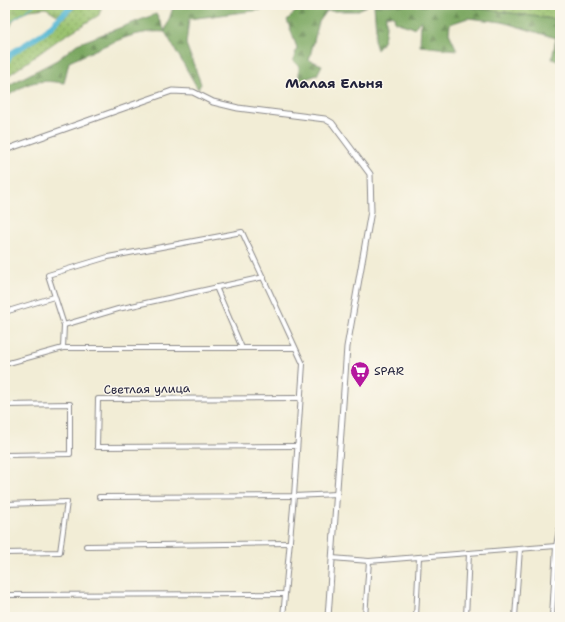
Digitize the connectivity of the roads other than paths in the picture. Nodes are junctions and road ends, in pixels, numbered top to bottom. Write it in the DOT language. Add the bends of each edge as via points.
graph roads {
  1 [pos="5,150"];
  2 [pos="264,277"];
  3 [pos="216,287"];
  4 [pos="54,297"];
  5 [pos="5,312"];
  6 [pos="64,325"];
  7 [pos="63,348"];
  8 [pos="242,348"];
  9 [pos="295,348"];
  10 [pos="5,364"];
  11 [pos="300,398"];
  12 [pos="5,405"];
  13 [pos="297,446"];
  14 [pos="5,455"];
  15 [pos="337,494"];
  16 [pos="294,496"];
  17 [pos="99,497"];
  18 [pos="5,504"];
  19 [pos="560,524"];
  20 [pos="290,543"];
  21 [pos="86,546"];
  22 [pos="556,546"];
  23 [pos="520,550"];
  24 [pos="5,553"];
  25 [pos="469,553"];
  26 [pos="419,557"];
  27 [pos="332,558"];
  28 [pos="369,561"];
  29 [pos="285,594"];
  30 [pos="5,595"];
  31 [pos="283,617"];
  32 [pos="328,617"];
  33 [pos="365,617"];
  34 [pos="416,617"];
  35 [pos="466,617"];
  36 [pos="515,617"];
  37 [pos="552,617"];
  1 -- 15 [label="street" via="172,91 193,92 213,102 238,108 325,119 332,123 370,174 371,210 348,340"];
  2 -- 3 [label="street"];
  2 -- 4 [label="street" via="242,232 108,257 48,275"];
  2 -- 9 [label="street"];
  3 -- 6 [label="street" via="118,309"];
  3 -- 8 [label="street"];
  4 -- 5 [label="street"];
  4 -- 6 [label="street"];
  6 -- 7 [label="street"];
  7 -- 8 [label="street"];
  7 -- 10 [label="street"];
  8 -- 9 [label="street"];
  9 -- 11 [label="street" via="303,364"];
  11 -- 13 [label="street"];
  11 -- 13 [label="street, Светлая улица" via="98,399 97,447"];
  12 -- 14 [label="street" via="70,404 70,454"];
  13 -- 16 [label="street"];
  15 -- 16 [label="street"];
  15 -- 27 [label="street"];
  16 -- 17 [label="street"];
  16 -- 20 [label="street"];
  18 -- 24 [label="street" via="67,502 60,552"];
  19 -- 22 [label="street"];
  20 -- 21 [label="street"];
  20 -- 29 [label="street"];
  22 -- 23 [label="street"];
  22 -- 37 [label="street"];
  23 -- 25 [label="street"];
  23 -- 36 [label="street"];
  25 -- 26 [label="street"];
  25 -- 35 [label="street"];
  26 -- 28 [label="street"];
  26 -- 34 [label="street"];
  27 -- 28 [label="street"];
  27 -- 32 [label="street"];
  28 -- 33 [label="street"];
  29 -- 30 [label="street"];
  29 -- 31 [label="street"];
}
